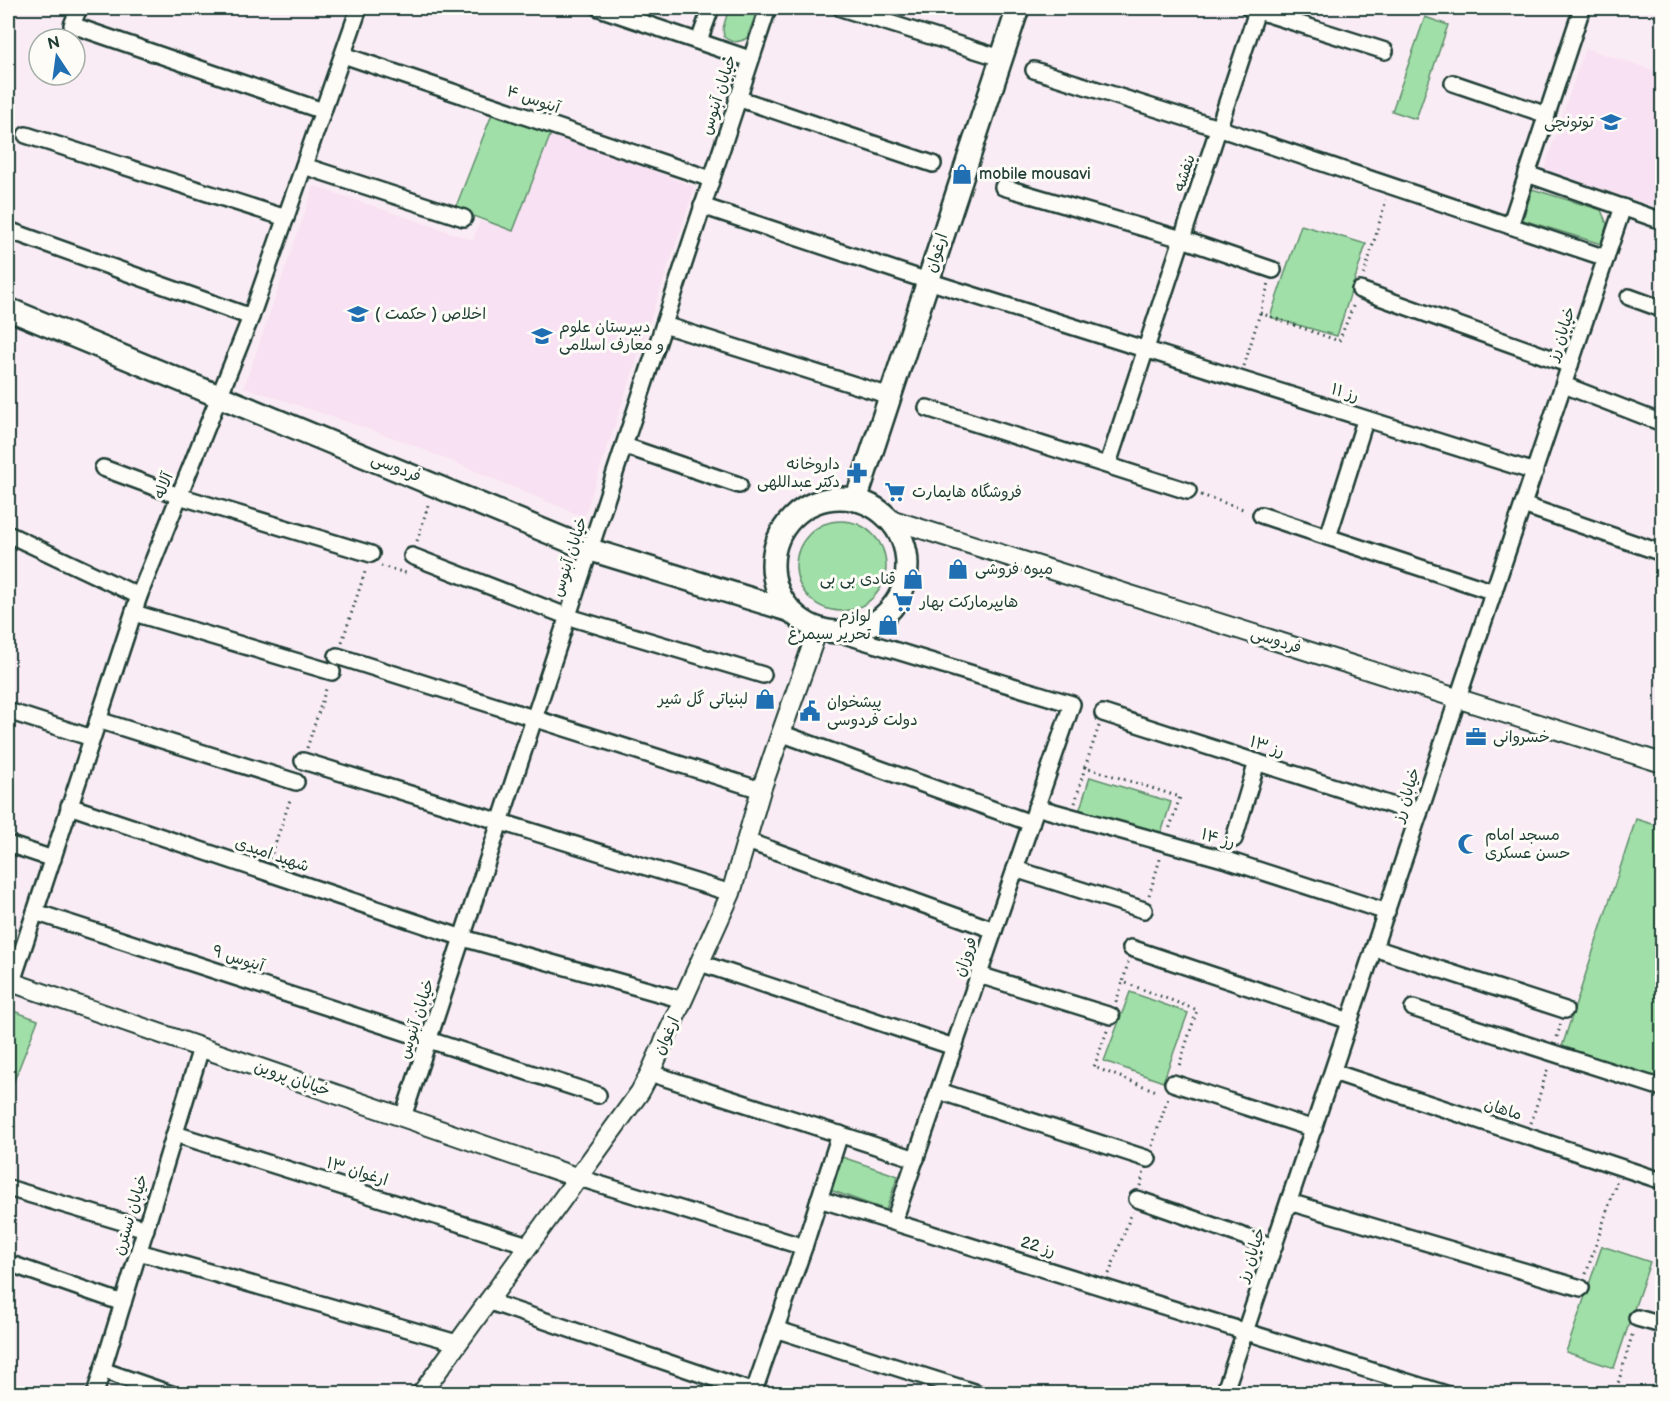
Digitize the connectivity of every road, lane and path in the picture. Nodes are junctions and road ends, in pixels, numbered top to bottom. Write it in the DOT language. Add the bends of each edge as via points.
graph roads {
  1 [pos="79,8"];
  2 [pos="359,8"];
  3 [pos="599,8"];
  4 [pos="711,8"];
  5 [pos="768,8"];
  6 [pos="841,8"];
  7 [pos="1018,8"];
  8 [pos="1255,8"];
  9 [pos="1582,8"];
  10 [pos="699,41"];
  11 [pos="1385,51"];
  12 [pos="343,55"];
  13 [pos="1001,58"];
  14 [pos="750,59"];
  15 [pos="1034,70"];
  16 [pos="1453,82"];
  17 [pos="737,98"];
  18 [pos="323,111"];
  19 [pos="1547,115"];
  20 [pos="1218,128"];
  21 [pos="26,135"];
  22 [pos="933,164"];
  23 [pos="304,166"];
  24 [pos="1527,174"];
  25 [pos="711,179"];
  26 [pos="1003,187"];
  27 [pos="1390,187"];
  28 [pos="702,206"];
  29 [pos="1623,207"];
  30 [pos="286,218"];
  31 [pos="465,218"];
  32 [pos="1662,221"];
  33 [pos="1510,226"];
  34 [pos="8,230"];
  35 [pos="1182,239"];
  36 [pos="1606,258"];
  37 [pos="1273,270"];
  38 [pos="928,281"];
  39 [pos="1360,290"];
  40 [pos="1629,297"];
  41 [pos="8,309"];
  42 [pos="1662,309"];
  43 [pos="1260,314"];
  44 [pos="251,317"];
  45 [pos="664,325"];
  46 [pos="1145,349"];
  47 [pos="1570,365"];
  48 [pos="1239,379"];
  49 [pos="1564,385"];
  50 [pos="890,396"];
  51 [pos="219,397"];
  52 [pos="927,408"];
  53 [pos="1662,423"];
  54 [pos="1363,427"];
  55 [pos="625,446"];
  56 [pos="1108,464"];
  57 [pos="103,468"];
  58 [pos="1535,472"];
  59 [pos="739,485"];
  60 [pos="1188,490"];
  61 [pos="179,496"];
  62 [pos="856,500"];
  63 [pos="1523,505"];
  64 [pos="1261,515"];
  65 [pos="890,519"];
  66 [pos="8,534"];
  67 [pos="1328,537"];
  68 [pos="591,550"];
  69 [pos="1662,553"];
  70 [pos="370,554"];
  71 [pos="412,556"];
  72 [pos="1494,592"];
  73 [pos="139,596"];
  74 [pos="790,611"];
  75 [pos="134,613"];
  76 [pos="569,617"];
  77 [pos="826,631"];
  78 [pos="337,656"];
  79 [pos="332,672"];
  80 [pos="763,675"];
  81 [pos="1458,699"];
  82 [pos="8,711"];
  83 [pos="1103,713"];
  84 [pos="535,719"];
  85 [pos="98,720"];
  86 [pos="783,734"];
  87 [pos="92,738"];
  88 [pos="303,760"];
  89 [pos="1257,762"];
  90 [pos="1662,763"];
  91 [pos="1085,767"];
  92 [pos="296,783"];
  93 [pos="761,790"];
  94 [pos="69,806"];
  95 [pos="1036,807"];
  96 [pos="1419,814"];
  97 [pos="1071,817"];
  98 [pos="501,822"];
  99 [pos="1031,823"];
  100 [pos="1234,839"];
  101 [pos="747,842"];
  102 [pos="1165,843"];
  103 [pos="8,844"];
  104 [pos="53,859"];
  105 [pos="1015,869"];
  106 [pos="266,872"];
  107 [pos="731,892"];
  108 [pos="1144,910"];
  109 [pos="35,912"];
  110 [pos="1387,912"];
  111 [pos="994,930"];
  112 [pos="463,938"];
  113 [pos="1131,948"];
  114 [pos="1374,948"];
  115 [pos="700,963"];
  116 [pos="979,975"];
  117 [pos="10,981"];
  118 [pos="1123,982"];
  119 [pos="683,1000"];
  120 [pos="1413,1008"];
  121 [pos="1565,1010"];
  122 [pos="1111,1016"];
  123 [pos="1350,1021"];
  124 [pos="429,1040"];
  125 [pos="954,1047"];
  126 [pos="201,1048"];
  127 [pos="1553,1053"];
  128 [pos="1333,1072"];
  129 [pos="650,1073"];
  130 [pos="1662,1088"];
  131 [pos="1171,1089"];
  132 [pos="939,1090"];
  133 [pos="598,1095"];
  134 [pos="403,1117"];
  135 [pos="1314,1129"];
  136 [pos="175,1134"];
  137 [pos="840,1134"];
  138 [pos="1527,1137"];
  139 [pos="1148,1158"];
  140 [pos="916,1159"];
  141 [pos="1621,1168"];
  142 [pos="576,1177"];
  143 [pos="1662,1181"];
  144 [pos="8,1188"];
  145 [pos="819,1199"];
  146 [pos="1137,1199"];
  147 [pos="1289,1202"];
  148 [pos="894,1221"];
  149 [pos="146,1229"];
  150 [pos="528,1245"];
  151 [pos="804,1247"];
  152 [pos="1274,1247"];
  153 [pos="139,1252"];
  154 [pos="8,1263"];
  155 [pos="1105,1287"];
  156 [pos="1581,1288"];
  157 [pos="487,1301"];
  158 [pos="123,1303"];
  159 [pos="1637,1318"];
  160 [pos="1662,1325"];
  161 [pos="775,1329"];
  162 [pos="1245,1330"];
  163 [pos="457,1343"];
  164 [pos="102,1370"];
  165 [pos="753,1393"];
  166 [pos="95,1394"];
  167 [pos="171,1394"];
  168 [pos="421,1394"];
  169 [pos="980,1394"];
  170 [pos="1224,1394"];
  171 [pos="1446,1394"];
  172 [pos="1615,1394"];
  1 -- 18 [label="street" via="72,25"];
  2 -- 12 [label="street, آلاله"];
  3 -- 10 [label="street"];
  4 -- 10 [label="street"];
  5 -- 14 [label="street, خیابان آبنوس"];
  6 -- 13 [label="street"];
  7 -- 13 [label="main road, ارغوان"];
  8 -- 11 [label="street"];
  8 -- 20 [label="street, بنفشه"];
  9 -- 19 [label="street"];
  10 -- 14 [label="street"];
  12 -- 18 [label="street, آلاله"];
  12 -- 25 [label="street, آبنوس ۴"];
  13 -- 38 [label="main road, ارغوان"];
  14 -- 17 [label="street, خیابان آبنوس"];
  15 -- 20 [label="street"];
  16 -- 19 [label="street"];
  17 -- 22 [label="street"];
  17 -- 25 [label="street, خیابان آبنوس"];
  18 -- 23 [label="street, آلاله"];
  19 -- 24 [label="street"];
  20 -- 27 [label="street"];
  20 -- 35 [label="street, بنفشه"];
  21 -- 30 [label="street"];
  23 -- 30 [label="street, آلاله"];
  23 -- 31 [label="street"];
  24 -- 29 [label="street"];
  24 -- 33 [label="street"];
  25 -- 28 [label="street, خیابان آبنوس"];
  26 -- 35 [label="street"];
  27 -- 33 [label="street"];
  27 -- 39 [label="path"];
  28 -- 38 [label="street"];
  28 -- 45 [label="street, خیابان آبنوس"];
  29 -- 32 [label="street"];
  29 -- 36 [label="street, خیابان رز"];
  30 -- 44 [label="street, آلاله"];
  33 -- 36 [label="street"];
  34 -- 44 [label="street"];
  35 -- 37 [label="street"];
  35 -- 46 [label="street, بنفشه"];
  36 -- 47 [label="street, خیابان رز"];
  37 -- 43 [label="path"];
  38 -- 46 [label="street"];
  38 -- 50 [label="main road, ارغوان"];
  39 -- 43 [label="path" via="1339,341"];
  39 -- 47 [label="street"];
  40 -- 42 [label="street"];
  41 -- 51 [label="main road, فردوسی"];
  43 -- 48 [label="path"];
  44 -- 51 [label="street, آلاله"];
  45 -- 50 [label="street"];
  45 -- 55 [label="street, خیابان آبنوس"];
  46 -- 48 [label="street, رز ۱۱"];
  46 -- 56 [label="street, بنفشه"];
  47 -- 49 [label="street, خیابان رز"];
  48 -- 58 [label="street, رز ۱۱"];
  49 -- 53 [label="street"];
  49 -- 58 [label="street, خیابان رز"];
  50 -- 62 [label="main road, ارغوان"];
  51 -- 61 [label="street, آلاله"];
  51 -- 68 [label="main road, فردوسی"];
  52 -- 56 [label="street"];
  54 -- 67 [label="street"];
  55 -- 59 [label="street"];
  55 -- 68 [label="street, خیابان آبنوس"];
  56 -- 60 [label="street"];
  57 -- 61 [label="street"];
  58 -- 63 [label="street, خیابان رز"];
  60 -- 64 [label="path"];
  61 -- 70 [label="street"];
  61 -- 73 [label="street, آلاله"];
  62 -- 65 [label="main road"];
  62 -- 74 [label="main road" via="828,500 801,510 788,523 773,558 774,577"];
  63 -- 69 [label="street"];
  63 -- 72 [label="street, خیابان رز"];
  64 -- 67 [label="street"];
  65 -- 77 [label="main road" via="908,555 908,575 901,595 874,624 855,631"];
  65 -- 81 [label="street, فردوسی"];
  66 -- 73 [label="street"];
  67 -- 72 [label="street"];
  68 -- 74 [label="main road, فردوسی"];
  68 -- 76 [label="street, خیابان آبنوس"];
  70 -- 78 [label="path"];
  71 -- 76 [label="street"];
  72 -- 81 [label="street, خیابان رز"];
  73 -- 75 [label="street, آلاله"];
  74 -- 77 [label="main road"];
  75 -- 79 [label="street"];
  75 -- 85 [label="street, آلاله"];
  76 -- 80 [label="street"];
  76 -- 84 [label="street, خیابان آبنوس"];
  77 -- 86 [label="street, ارغوان"];
  77 -- 95 [label="street, فروزان" via="1071,704"];
  78 -- 84 [label="street"];
  79 -- 88 [label="path"];
  81 -- 90 [label="street, فردوسی"];
  81 -- 96 [label="street, خیابان رز"];
  82 -- 87 [label="street"];
  83 -- 89 [label="street, رز ۱۳"];
  83 -- 91 [label="path"];
  84 -- 93 [label="street"];
  84 -- 98 [label="street, خیابان آبنوس"];
  85 -- 87 [label="street, آلاله"];
  85 -- 92 [label="street"];
  86 -- 93 [label="street, ارغوان"];
  86 -- 99 [label="street"];
  87 -- 94 [label="street, آلاله"];
  88 -- 98 [label="street"];
  89 -- 96 [label="street, رز ۱۳"];
  89 -- 100 [label="street"];
  91 -- 97 [label="path"];
  91 -- 102 [label="path" via="1180,797"];
  92 -- 106 [label="path"];
  93 -- 101 [label="street, ارغوان"];
  94 -- 104 [label="street, آلاله"];
  94 -- 106 [label="street, شهید امیدی"];
  95 -- 97 [label="street, رز ۱۴"];
  95 -- 99 [label="street, فروزان"];
  96 -- 110 [label="street, خیابان رز"];
  97 -- 102 [label="street, رز ۱۴"];
  98 -- 107 [label="street"];
  98 -- 112 [label="street, خیابان آبنوس"];
  99 -- 105 [label="street, فروزان"];
  101 -- 107 [label="street, ارغوان"];
  101 -- 111 [label="street"];
  102 -- 108 [label="path"];
  102 -- 110 [label="street, رز ۱۴"];
  103 -- 104 [label="street"];
  104 -- 109 [label="street, آلاله"];
  105 -- 108 [label="street"];
  105 -- 111 [label="street, فروزان"];
  106 -- 112 [label="street, شهید امیدی"];
  107 -- 115 [label="street, ارغوان"];
  109 -- 117 [label="street, آلاله"];
  109 -- 124 [label="street, آبنوس ۹"];
  110 -- 114 [label="street, خیابان رز"];
  111 -- 116 [label="street, فروزان"];
  112 -- 119 [label="street, شهید امیدی"];
  112 -- 124 [label="street, خیابان آبنوس"];
  113 -- 118 [label="path"];
  113 -- 123 [label="street"];
  114 -- 121 [label="street"];
  114 -- 123 [label="street, خیابان رز"];
  115 -- 119 [label="street, ارغوان"];
  115 -- 125 [label="street"];
  116 -- 122 [label="street"];
  116 -- 125 [label="street, فروزان"];
  117 -- 126 [label="street, خیابان پروین"];
  118 -- 122 [label="path"];
  118 -- 131 [label="path" via="1197,1010"];
  119 -- 129 [label="street, ارغوان"];
  120 -- 127 [label="street"];
  121 -- 127 [label="path"];
  122 -- 131 [label="path" via="1094,1067"];
  123 -- 128 [label="street, خیابان رز"];
  124 -- 133 [label="street, آبنوس ۹"];
  124 -- 134 [label="street, خیابان آبنوس"];
  125 -- 132 [label="street, فروزان"];
  126 -- 134 [label="street, خیابان پروین"];
  126 -- 136 [label="street, خیابان نسترن"];
  127 -- 130 [label="street"];
  127 -- 138 [label="path"];
  128 -- 135 [label="street, خیابان رز"];
  128 -- 138 [label="street, ماهان"];
  129 -- 137 [label="street"];
  129 -- 142 [label="street, ارغوان"];
  131 -- 135 [label="street"];
  131 -- 139 [label="path"];
  132 -- 139 [label="street"];
  132 -- 140 [label="street, فروزان"];
  134 -- 142 [label="street, خیابان پروین"];
  135 -- 147 [label="street, خیابان رز"];
  136 -- 149 [label="street, خیابان نسترن"];
  136 -- 150 [label="street, ارغوان ۱۳"];
  137 -- 140 [label="street"];
  137 -- 145 [label="street"];
  138 -- 141 [label="street, ماهان"];
  139 -- 146 [label="path"];
  140 -- 148 [label="street, فروزان"];
  141 -- 143 [label="street, ماهان"];
  141 -- 156 [label="path"];
  142 -- 150 [label="street, ارغوان"];
  142 -- 151 [label="street"];
  144 -- 149 [label="street"];
  145 -- 148 [label="street, رز 22"];
  145 -- 151 [label="street"];
  146 -- 152 [label="street"];
  146 -- 155 [label="path"];
  147 -- 152 [label="street, خیابان رز"];
  147 -- 156 [label="street"];
  148 -- 155 [label="street, رز 22"];
  149 -- 153 [label="street, خیابان نسترن"];
  150 -- 157 [label="street, ارغوان"];
  151 -- 161 [label="street"];
  152 -- 162 [label="street, خیابان رز"];
  153 -- 158 [label="street, خیابان نسترن"];
  153 -- 163 [label="street"];
  154 -- 158 [label="street"];
  155 -- 162 [label="street, رز 22"];
  157 -- 163 [label="street, ارغوان"];
  157 -- 165 [label="street"];
  158 -- 164 [label="street, خیابان نسترن"];
  159 -- 160 [label="street"];
  159 -- 172 [label="path"];
  161 -- 165 [label="street"];
  161 -- 169 [label="street"];
  162 -- 170 [label="street, خیابان رز"];
  162 -- 171 [label="street, رز 22"];
  163 -- 168 [label="street, ارغوان"];
  164 -- 166 [label="street, خیابان نسترن"];
  164 -- 167 [label="street"];
}
